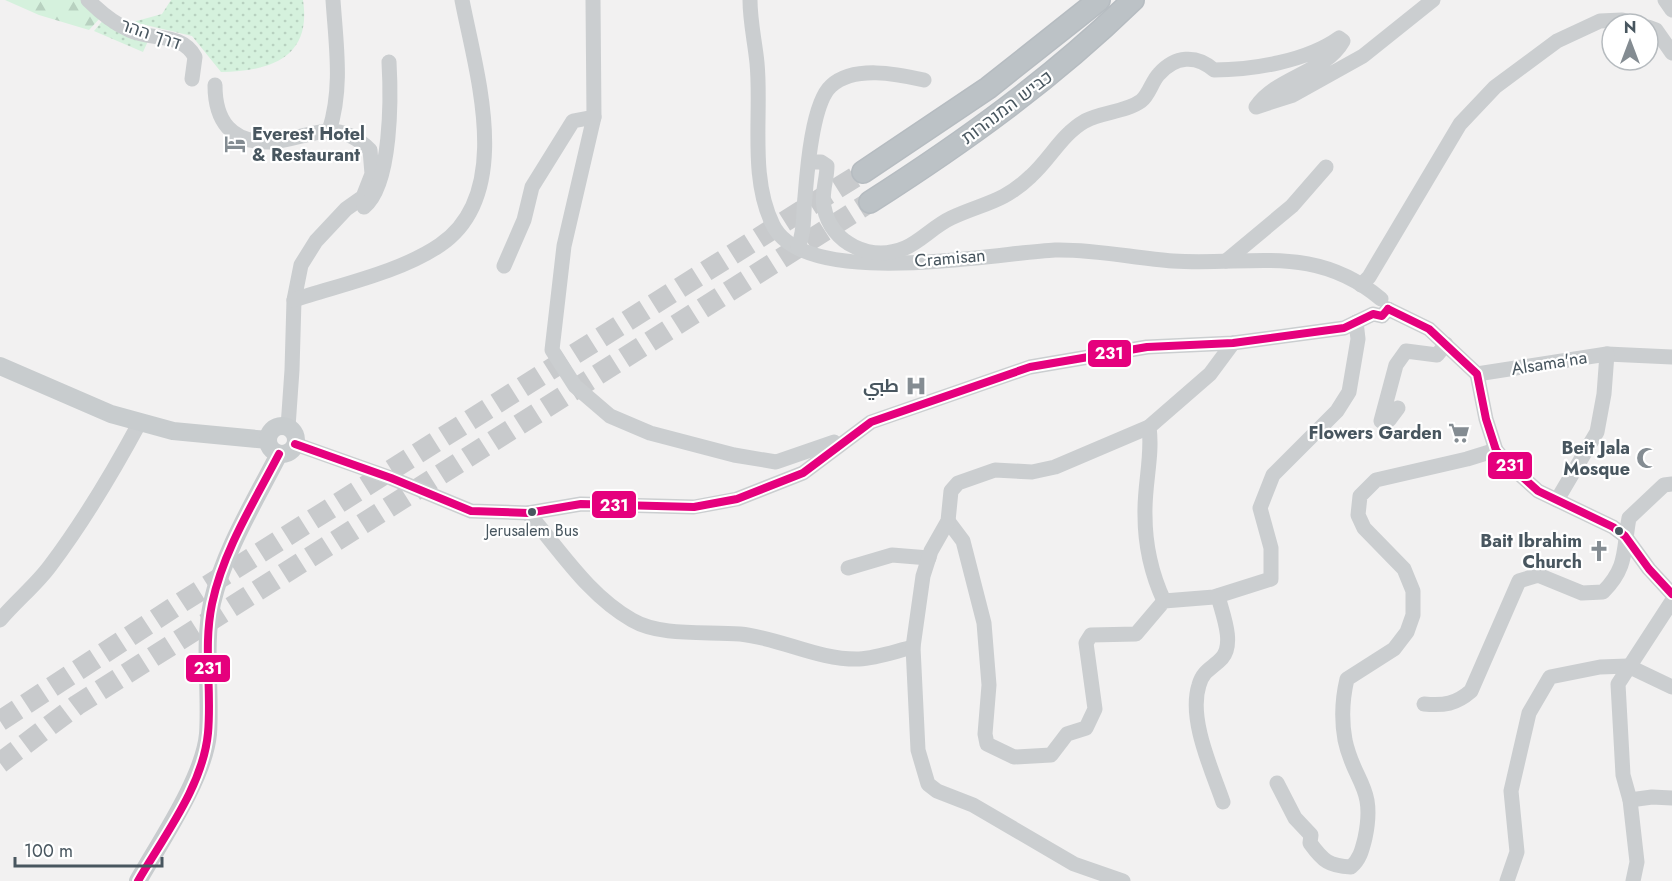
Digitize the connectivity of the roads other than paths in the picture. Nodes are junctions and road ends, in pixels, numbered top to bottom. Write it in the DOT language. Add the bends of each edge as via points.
graph roads {
  1 [pos="88,0"];
  2 [pos="333,0"];
  3 [pos="462,0"];
  4 [pos="593,0"];
  5 [pos="750,0"];
  6 [pos="1099,0"];
  7 [pos="1133,0"];
  8 [pos="1433,0"];
  9 [pos="1665,0"];
  10 [pos="1672,10"];
  11 [pos="1600,21"];
  12 [pos="1660,36"];
  13 [pos="1672,53"];
  14 [pos="389,62"];
  15 [pos="192,79"];
  16 [pos="924,81"];
  17 [pos="215,85"];
  18 [pos="594,117"];
  19 [pos="329,131"];
  20 [pos="809,162"];
  21 [pos="1326,167"];
  22 [pos="862,172"];
  23 [pos="870,202"];
  24 [pos="346,209"];
  25 [pos="798,247"];
  26 [pos="1226,261"];
  27 [pos="504,266"];
  28 [pos="294,300"];
  29 [pos="1369,306"];
  30 [pos="1233,343"];
  31 [pos="1446,344"];
  32 [pos="1607,354"];
  33 [pos="1672,357"];
  34 [pos="0,366"];
  35 [pos="1477,374"];
  36 [pos="1398,408"];
  37 [pos="140,422"];
  38 [pos="1149,427"];
  39 [pos="291,436"];
  40 [pos="848,437"];
  41 [pos="273,447"];
  42 [pos="1496,450"];
  43 [pos="1672,484"];
  44 [pos="1557,501"];
  45 [pos="528,513"];
  46 [pos="948,521"];
  47 [pos="1625,536"];
  48 [pos="929,558"];
  49 [pos="848,568"];
  50 [pos="1672,594"];
  51 [pos="1218,596"];
  52 [pos="1164,601"];
  53 [pos="1672,601"];
  54 [pos="0,620"];
  55 [pos="913,647"];
  56 [pos="1628,666"];
  57 [pos="1672,687"];
  58 [pos="1424,704"];
  59 [pos="1277,783"];
  60 [pos="1672,798"];
  61 [pos="1630,800"];
  62 [pos="1223,802"];
  63 [pos="138,881"];
  64 [pos="1123,881"];
  65 [pos="1507,881"];
  66 [pos="1633,881"];
  1 -- 15 [label="street, דרך ההר" via="131,31 183,42 195,57"];
  2 -- 19 [label="street" via="337,106"];
  3 -- 28 [label="street" via="486,144 482,180 473,205 458,229 439,246 400,264"];
  4 -- 18 [label="street"];
  5 -- 25 [label="street, Cramisan" via="750,28 757,62 759,160 766,204 773,226"];
  6 -- 22 [label="highway, כביש המנהרות" via="988,88"];
  7 -- 23 [label="highway, כביש המנהרות" via="1041,83 941,157"];
  8 -- 20 [label="street" via="1363,56 1293,95 1262,106 1256,107 1264,96 1327,57 1343,41 1339,38 1293,58 1230,70 1214,70 1204,61 1192,58 1178,60 1159,73 1142,101 1085,121 1063,138 1032,176 998,201 951,218 907,247 889,253 850,246 840,238 824,207 827,166"];
  9 -- 10 [label="street"];
  11 -- 29 [label="street" via="1557,41 1495,87 1460,124 1369,277"];
  12 -- 13 [label="street"];
  14 -- 24 [label="street" via="386,150 377,191 366,207"];
  16 -- 20 [label="street" via="867,74 853,75 831,86 818,110"];
  17 -- 19 [label="street" via="215,105 224,125 242,138 269,142"];
  18 -- 27 [label="street" via="573,121 532,187 524,220"];
  18 -- 40 [label="street" via="564,246 554,320 552,350 575,386 610,416 640,429 745,457 776,462"];
  19 -- 24 [label="street" via="360,140 370,150 372,174 363,197"];
  20 -- 25 [label="street" via="803,233"];
  21 -- 26 [label="street" via="1292,206"];
  24 -- 28 [label="street" via="316,241 301,265"];
  25 -- 26 [label="street, Cramisan" via="840,262 883,264 1077,250 1174,261"];
  26 -- 29 [label="street, Cramisan" via="1310,262 1342,273"];
  28 -- 39 [label="street"];
  29 -- 30 [label="street" via="1344,328"];
  29 -- 31 [label="street" via="1429,329"];
  29 -- 51 [label="street" via="1358,339 1349,392 1337,411 1273,475 1260,508 1271,548 1271,579"];
  30 -- 38 [label="street" via="1210,374"];
  30 -- 40 [label="street" via="1147,347 1029,367 871,422"];
  31 -- 35 [label="street"];
  31 -- 36 [label="street" via="1437,355 1406,351 1396,365 1381,421 1389,420"];
  32 -- 33 [label="street"];
  32 -- 35 [label="street, Alsama'na"];
  32 -- 44 [label="street, Alsama'na" via="1597,432"];
  34 -- 37 [label="main road" via="84,404"];
  35 -- 42 [label="street"];
  37 -- 41 [label="main road" via="173,432"];
  37 -- 54 [label="street" via="103,490 58,555"];
  38 -- 46 [label="street" via="1055,467 1032,472 995,470 958,483 951,491"];
  38 -- 52 [label="street" via="1144,515 1155,582"];
  39 -- 41 [label="main road" via="291,451"];
  39 -- 41 [label="main road" via="275,428"];
  39 -- 45 [label="street" via="471,512"];
  40 -- 45 [label="street" via="803,473 737,499 694,507 581,504"];
  41 -- 63 [label="main road" via="219,576 212,604 208,629 208,737 200,768"];
  42 -- 44 [label="street" via="1538,491"];
  42 -- 59 [label="street" via="1376,480 1360,496 1358,514 1364,528 1404,569 1413,591 1413,615 1407,632 1394,649 1347,679 1343,694 1341,711 1346,741 1365,786 1370,812 1359,861 1351,867 1332,866 1323,861"];
  43 -- 47 [label="street" via="1664,485 1629,518"];
  44 -- 47 [label="street"];
  45 -- 55 [label="street" via="583,580 634,622 675,631 740,634 783,642 822,656 861,659"];
  46 -- 48 [label="street"];
  46 -- 52 [label="street" via="963,541 984,623 989,685 987,744 1014,757 1051,755 1067,734 1086,728 1095,709 1086,643 1091,635 1136,634"];
  47 -- 50 [label="street"];
  47 -- 58 [label="street" via="1624,562 1616,579 1603,592 1582,593 1538,575 1519,581 1471,691 1460,701 1443,706"];
  48 -- 49 [label="street" via="892,555"];
  48 -- 55 [label="street"];
  51 -- 52 [label="street"];
  51 -- 62 [label="street" via="1229,645 1222,658 1206,670 1198,686 1196,704 1203,746"];
  53 -- 56 [label="street"];
  55 -- 64 [label="street" via="918,750 928,784 973,805 1074,864"];
  56 -- 57 [label="street"];
  56 -- 61 [label="street" via="1618,684 1623,775"];
  56 -- 65 [label="street" via="1600,666 1550,677 1529,713 1511,791 1517,852"];
  60 -- 61 [label="street"];
  61 -- 66 [label="street" via="1637,862"];
}
